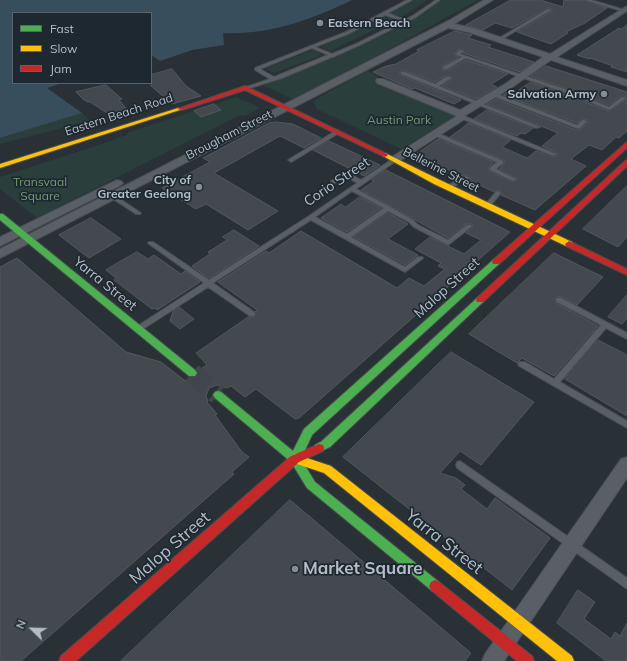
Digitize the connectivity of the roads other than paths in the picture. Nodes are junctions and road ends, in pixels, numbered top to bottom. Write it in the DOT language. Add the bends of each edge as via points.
graph roads {
  1 [pos="410,0"];
  2 [pos="438,0"];
  3 [pos="489,0"];
  4 [pos="587,0"];
  5 [pos="625,9"];
  6 [pos="549,10"];
  7 [pos="386,14"];
  8 [pos="405,20"];
  9 [pos="449,24"];
  10 [pos="498,40"];
  11 [pos="314,48"];
  12 [pos="461,51"];
  13 [pos="333,56"];
  14 [pos="465,57"];
  15 [pos="549,58"];
  16 [pos="445,68"];
  17 [pos="403,73"];
  18 [pos="521,76"];
  19 [pos="272,78"];
  20 [pos="448,78"];
  21 [pos="380,81"];
  22 [pos="627,83"];
  23 [pos="435,86"];
  24 [pos="245,88"];
  25 [pos="495,95"];
  26 [pos="624,98"];
  27 [pos="478,103"];
  28 [pos="285,107"];
  29 [pos="462,116"];
  30 [pos="585,121"];
  31 [pos="538,127"];
  32 [pos="337,132"];
  33 [pos="435,134"];
  34 [pos="627,144"];
  35 [pos="553,154"];
  36 [pos="291,160"];
  37 [pos="394,160"];
  38 [pos="627,162"];
  39 [pos="604,165"];
  40 [pos="0,166"];
  41 [pos="618,171"];
  42 [pos="466,178"];
  43 [pos="513,179"];
  44 [pos="333,182"];
  45 [pos="362,183"];
  46 [pos="448,188"];
  47 [pos="352,189"];
  48 [pos="107,193"];
  49 [pos="498,193"];
  50 [pos="486,206"];
  51 [pos="388,208"];
  52 [pos="138,213"];
  53 [pos="0,216"];
  54 [pos="311,217"];
  55 [pos="469,226"];
  56 [pos="534,227"];
  57 [pos="550,235"];
  58 [pos="23,236"];
  59 [pos="347,238"];
  60 [pos="0,242"];
  61 [pos="151,243"];
  62 [pos="0,254"];
  63 [pos="420,258"];
  64 [pos="627,272"];
  65 [pos="208,283"];
  66 [pos="559,300"];
  67 [pos="252,314"];
  68 [pos="605,325"];
  69 [pos="138,329"];
  70 [pos="627,336"];
  71 [pos="522,364"];
  72 [pos="192,373"];
  73 [pos="379,381"];
  74 [pos="555,383"];
  75 [pos="218,395"];
  76 [pos="627,425"];
  77 [pos="295,459"];
  78 [pos="627,464"];
  79 [pos="460,465"];
  80 [pos="572,544"];
  81 [pos="627,584"];
  82 [pos="519,622"];
  83 [pos="504,642"];
  84 [pos="66,661"];
  85 [pos="492,661"];
  86 [pos="527,661"];
  87 [pos="567,661"];
  1 -- 7 [label="lane"];
  2 -- 8 [label="lane"];
  3 -- 9 [label="street"];
  4 -- 5 [label="lane"];
  5 -- 15 [label="street, Corio Street"];
  6 -- 10 [label="lane"];
  7 -- 8 [label="lane"];
  7 -- 11 [label="lane"];
  8 -- 13 [label="lane"];
  9 -- 10 [label="street"];
  9 -- 28 [label="street"];
  10 -- 15 [label="street"];
  11 -- 13 [label="lane"];
  11 -- 19 [label="lane" via="257,70"];
  12 -- 14 [label="lane" via="457,54"];
  13 -- 19 [label="lane"];
  14 -- 16 [label="lane"];
  14 -- 18 [label="lane"];
  15 -- 18 [label="street, Corio Street"];
  15 -- 22 [label="street"];
  17 -- 23 [label="lane"];
  18 -- 25 [label="street, Corio Street"];
  18 -- 26 [label="lane" via="610,109"];
  19 -- 24 [label="lane"];
  20 -- 23 [label="lane"];
  21 -- 29 [label="street"];
  23 -- 27 [label="lane"];
  24 -- 28 [label="street, Bellerine Street"];
  24 -- 40 [label="street, Eastern Beach Road"];
  25 -- 27 [label="street, Corio Street"];
  25 -- 30 [label="lane" via="578,127"];
  27 -- 29 [label="street, Corio Street"];
  27 -- 31 [label="lane"];
  28 -- 32 [label="street, Bellerine Street"];
  28 -- 48 [label="street, Brougham Street" via="193,149"];
  29 -- 33 [label="street, Corio Street"];
  29 -- 35 [label="lane"];
  32 -- 36 [label="lane"];
  32 -- 37 [label="street, Bellerine Street"];
  33 -- 37 [label="street, Corio Street"];
  33 -- 43 [label="lane" via="501,162 492,169"];
  34 -- 39 [label="street, Malop Street"];
  37 -- 45 [label="lane, Corio Street"];
  37 -- 46 [label="street, Bellerine Street"];
  38 -- 41 [label="street, Malop Street"];
  39 -- 41 [label="street"];
  39 -- 56 [label="street, Malop Street"];
  41 -- 57 [label="street, Malop Street"];
  42 -- 46 [label="lane"];
  44 -- 45 [label="lane" via="345,174"];
  45 -- 47 [label="lane, Corio Street"];
  46 -- 50 [label="street, Bellerine Street"];
  47 -- 51 [label="lane"];
  47 -- 54 [label="lane, Corio Street"];
  48 -- 52 [label="lane"];
  48 -- 58 [label="street, Brougham Street"];
  49 -- 50 [label="lane"];
  50 -- 56 [label="street, Bellerine Street"];
  51 -- 55 [label="lane" via="448,243"];
  51 -- 59 [label="lane"];
  53 -- 58 [label="street, Yarra Street"];
  54 -- 59 [label="lane"];
  54 -- 65 [label="lane, Corio Street"];
  56 -- 57 [label="street, Bellerine Street"];
  56 -- 73 [label="street, Malop Street"];
  57 -- 64 [label="street, Bellerine Street"];
  57 -- 73 [label="street, Malop Street"];
  58 -- 60 [label="street, Brougham Street"];
  58 -- 62 [label="street, Brougham Street"];
  58 -- 69 [label="street, Yarra Street"];
  59 -- 63 [label="lane" via="405,270"];
  61 -- 65 [label="lane"];
  65 -- 67 [label="lane"];
  65 -- 69 [label="lane, Corio Street"];
  66 -- 68 [label="lane"];
  68 -- 70 [label="lane"];
  68 -- 74 [label="lane"];
  69 -- 72 [label="street, Yarra Street"];
  71 -- 74 [label="lane"];
  73 -- 77 [label="street, Malop Street" via="326,444"];
  73 -- 77 [label="street, Malop Street" via="308,432"];
  74 -- 76 [label="lane"];
  75 -- 77 [label="street, Yarra Street"];
  77 -- 82 [label="street, Yarra Street" via="326,469"];
  77 -- 83 [label="street, Yarra Street" via="310,485"];
  77 -- 84 [label="street, Malop Street"];
  78 -- 80 [label="street"];
  79 -- 80 [label="lane"];
  80 -- 81 [label="lane"];
  80 -- 82 [label="street"];
  82 -- 83 [label="street"];
  82 -- 87 [label="street, Yarra Street"];
  83 -- 85 [label="street"];
  83 -- 86 [label="street, Yarra Street"];
}
